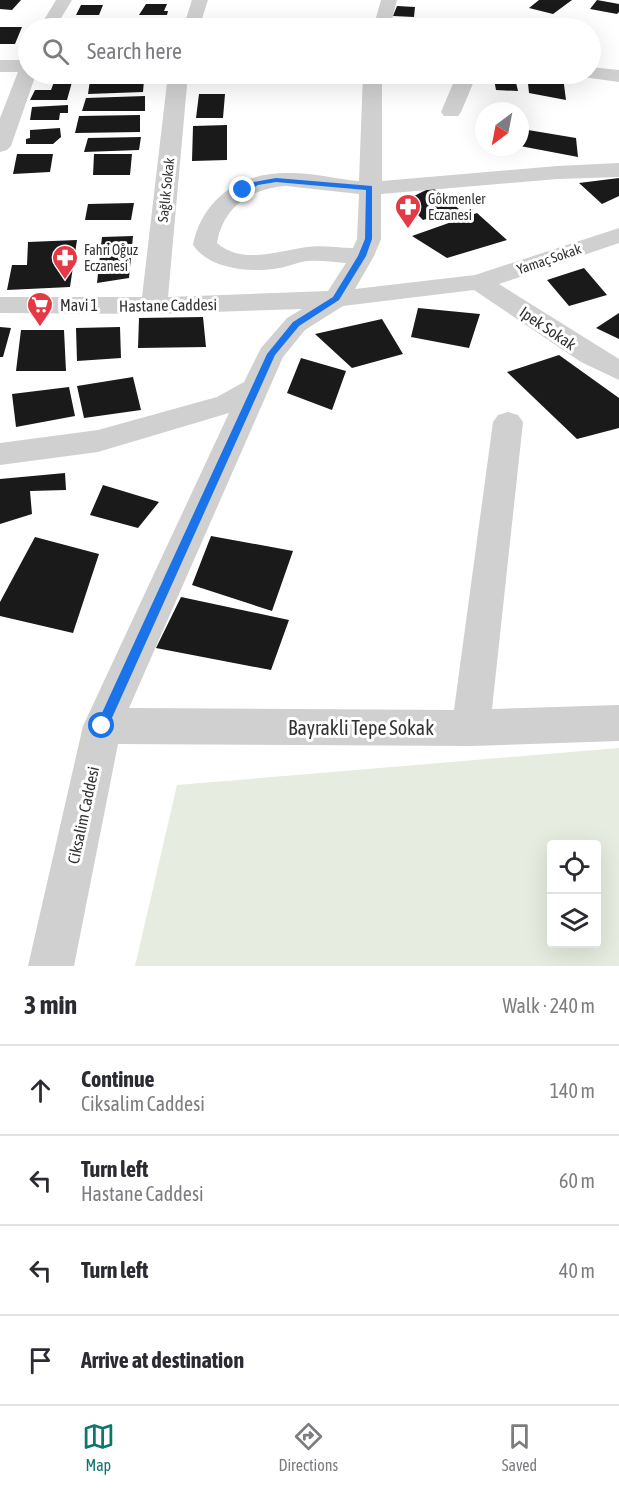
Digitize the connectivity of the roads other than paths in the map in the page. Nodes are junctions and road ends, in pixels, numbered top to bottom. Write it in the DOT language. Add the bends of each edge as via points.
graph roads {
  1 [pos="64,0"];
  2 [pos="200,0"];
  3 [pos="389,0"];
  4 [pos="53,18"];
  5 [pos="194,18"];
  6 [pos="384,18"];
  7 [pos="0,66"];
  8 [pos="18,67"];
  9 [pos="601,74"];
  10 [pos="619,76"];
  11 [pos="22,84"];
  12 [pos="177,84"];
  13 [pos="373,84"];
  14 [pos="463,84"];
  15 [pos="451,112"];
  16 [pos="0,146"];
  17 [pos="619,170"];
  18 [pos="370,188"];
  19 [pos="619,235"];
  20 [pos="362,256"];
  21 [pos="479,282"];
  22 [pos="336,299"];
  23 [pos="0,305"];
  24 [pos="154,306"];
  25 [pos="619,371"];
  26 [pos="254,389"];
  27 [pos="508,422"];
  28 [pos="0,454"];
  29 [pos="619,723"];
  30 [pos="102,726"];
  31 [pos="471,728"];
  32 [pos="51,966"];
  1 -- 4 [label="street"];
  2 -- 5 [label="street"];
  3 -- 6 [label="street"];
  7 -- 8 [label="street"];
  9 -- 10 [label="street"];
  11 -- 16 [label="street"];
  12 -- 24 [label="street, Sağlık Sokak"];
  13 -- 18 [label="street"];
  14 -- 15 [label="street"];
  17 -- 18 [label="street" via="563,170"];
  18 -- 20 [label="street" via="369,239"];
  18 -- 20 [label="street" via="265,181 224,203 211,220 205,245 224,258 268,262 308,254"];
  19 -- 21 [label="street, Yamaç Sokak"];
  20 -- 22 [label="street"];
  21 -- 22 [label="street, Hastane Caddesi"];
  21 -- 25 [label="street, Ipek Sokak"];
  22 -- 24 [label="street, Hastane Caddesi"];
  22 -- 26 [label="street, Ciksalim Caddesi" via="296,324 282,339"];
  23 -- 24 [label="street, Hastane Caddesi"];
  26 -- 28 [label="street" via="227,404 98,441"];
  26 -- 30 [label="street, Ciksalim Caddesi"];
  27 -- 31 [label="street"];
  29 -- 31 [label="street, Bayrakli Tepe Sokak"];
  30 -- 31 [label="street, Bayrakli Tepe Sokak"];
  30 -- 32 [label="street, Ciksalim Caddesi"];
}
